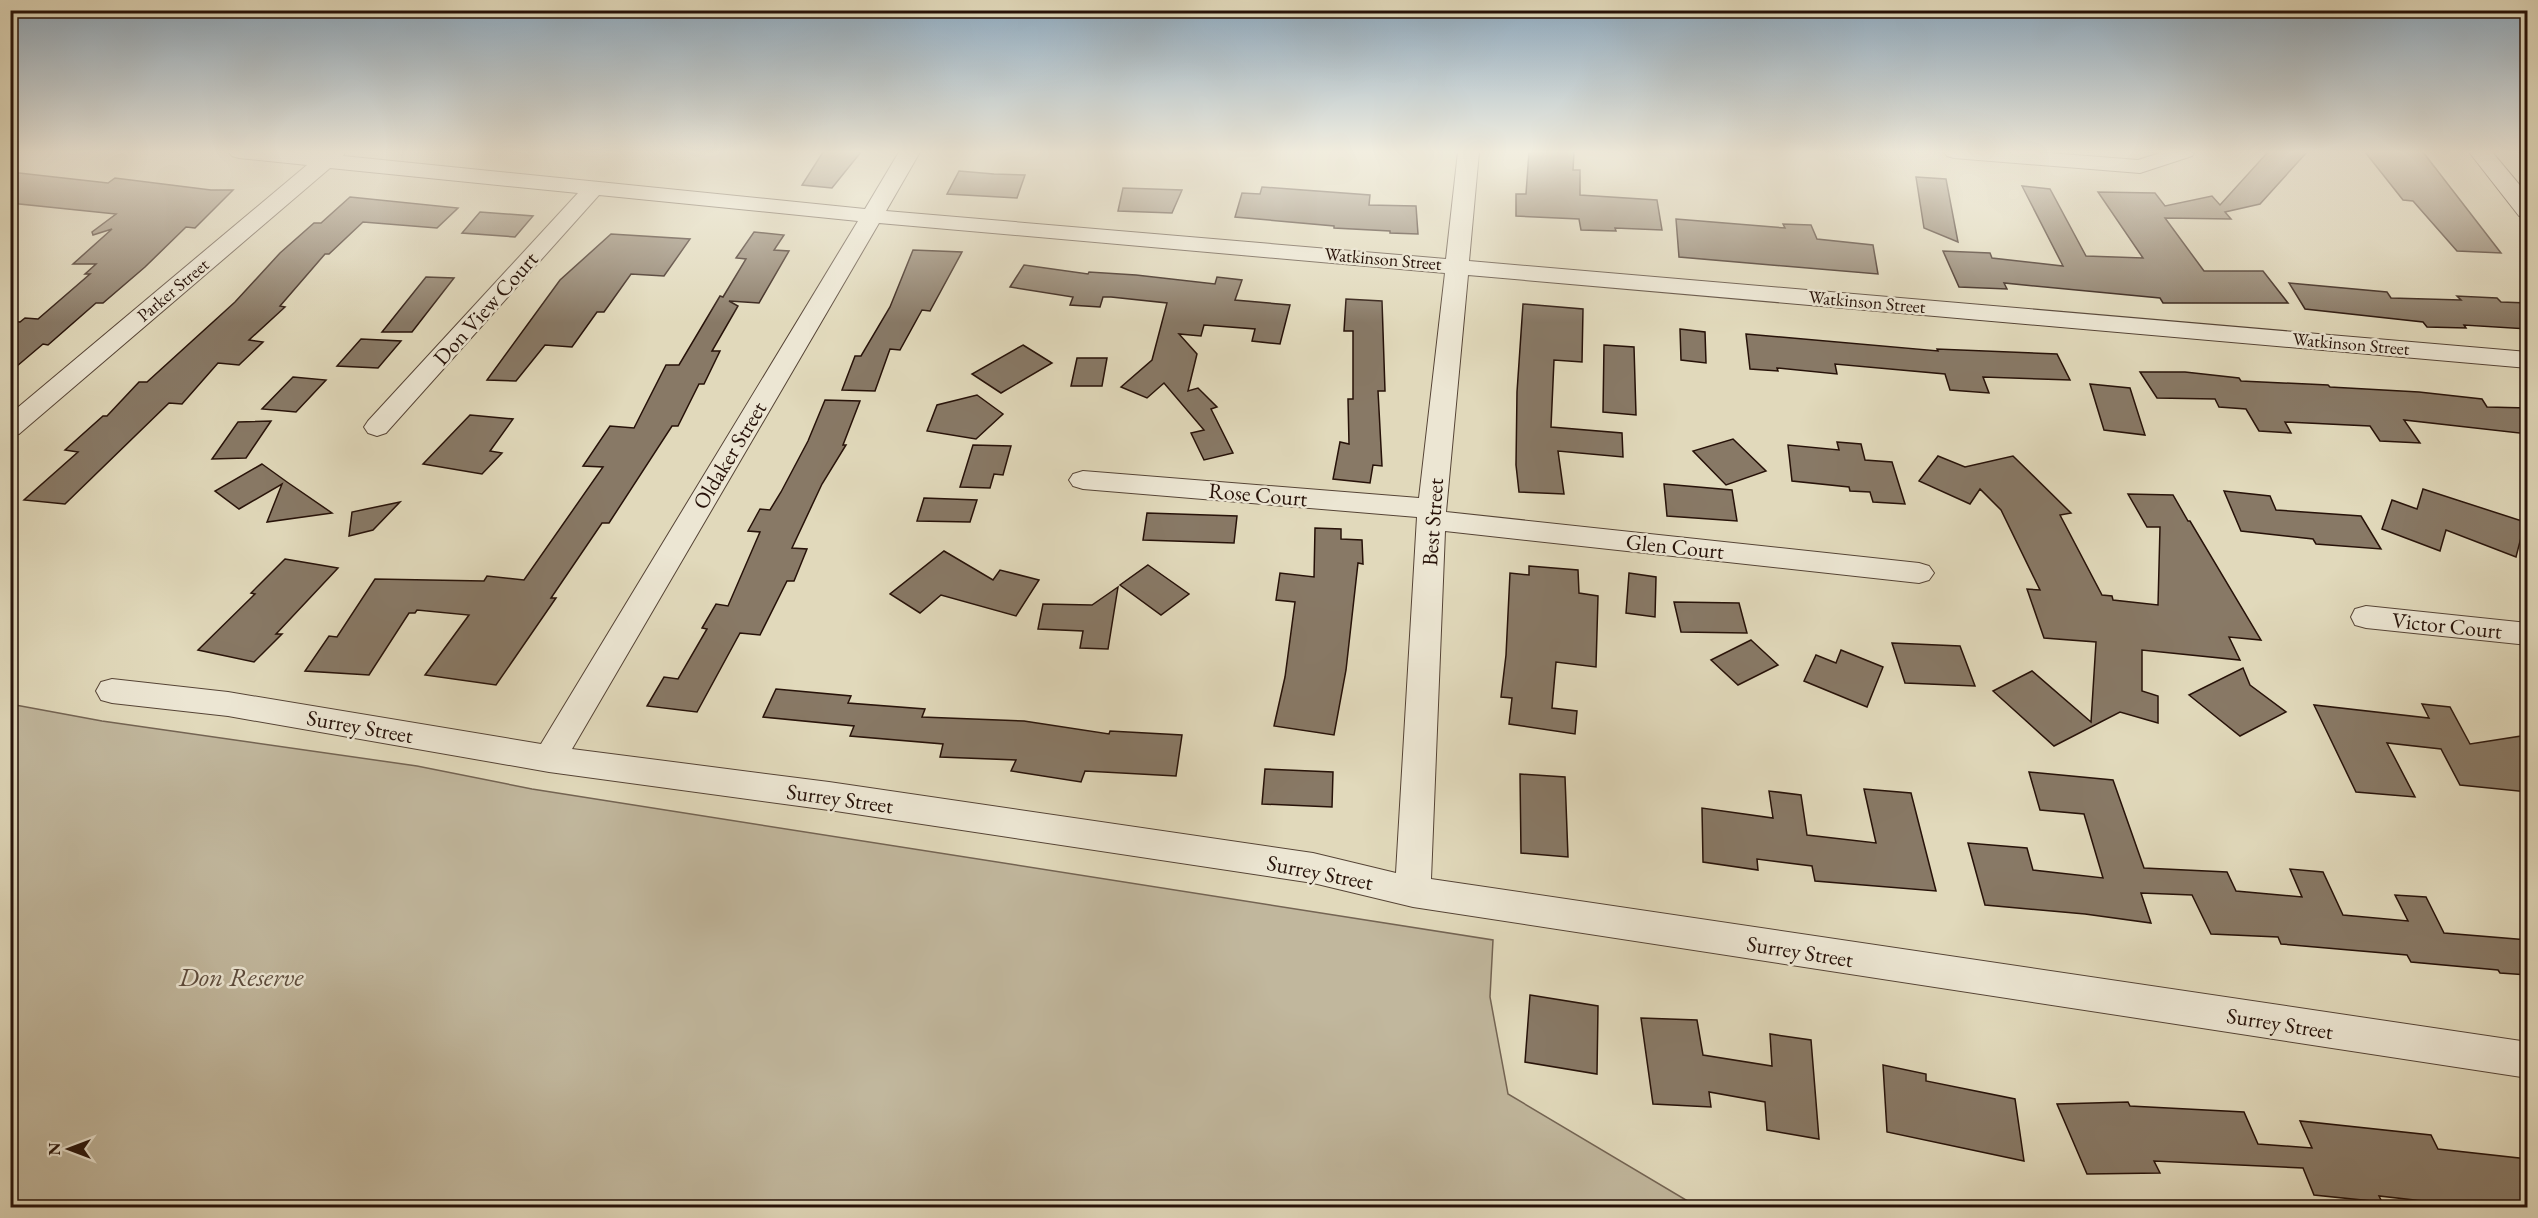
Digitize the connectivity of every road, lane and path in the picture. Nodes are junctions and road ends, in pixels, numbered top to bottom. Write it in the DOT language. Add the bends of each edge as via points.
graph roads {
  1 [pos="269,209"];
  2 [pos="575,209"];
  3 [pos="797,209"];
  4 [pos="875,209"];
  5 [pos="1462,209"];
  6 [pos="871,216"];
  7 [pos="1456,265"];
  8 [pos="2528,360"];
  9 [pos="377,427"];
  10 [pos="10,428"];
  11 [pos="1083,480"];
  12 [pos="1432,515"];
  13 [pos="1919,573"];
  14 [pos="2366,617"];
  15 [pos="2528,634"];
  16 [pos="112,691"];
  17 [pos="549,759"];
  18 [pos="1413,892"];
  19 [pos="2528,1060"];
  1 -- 10 [label="street, Parker Street"];
  2 -- 9 [label="street, Don View Court"];
  3 -- 6 [label="street, Watkinson Street"];
  4 -- 6 [label="street, Oldaker Street"];
  5 -- 7 [label="street, Best Street"];
  6 -- 7 [label="street, Watkinson Street"];
  6 -- 17 [label="street, Oldaker Street"];
  7 -- 8 [label="street, Watkinson Street"];
  7 -- 12 [label="street, Best Street"];
  11 -- 12 [label="street, Rose Court"];
  12 -- 13 [label="street, Glen Court"];
  12 -- 18 [label="street, Best Street"];
  14 -- 15 [label="street, Victor Court"];
  16 -- 17 [label="street, Surrey Street" via="228,704"];
  17 -- 18 [label="street, Surrey Street" via="1313,868"];
  18 -- 19 [label="street, Surrey Street"];
}
